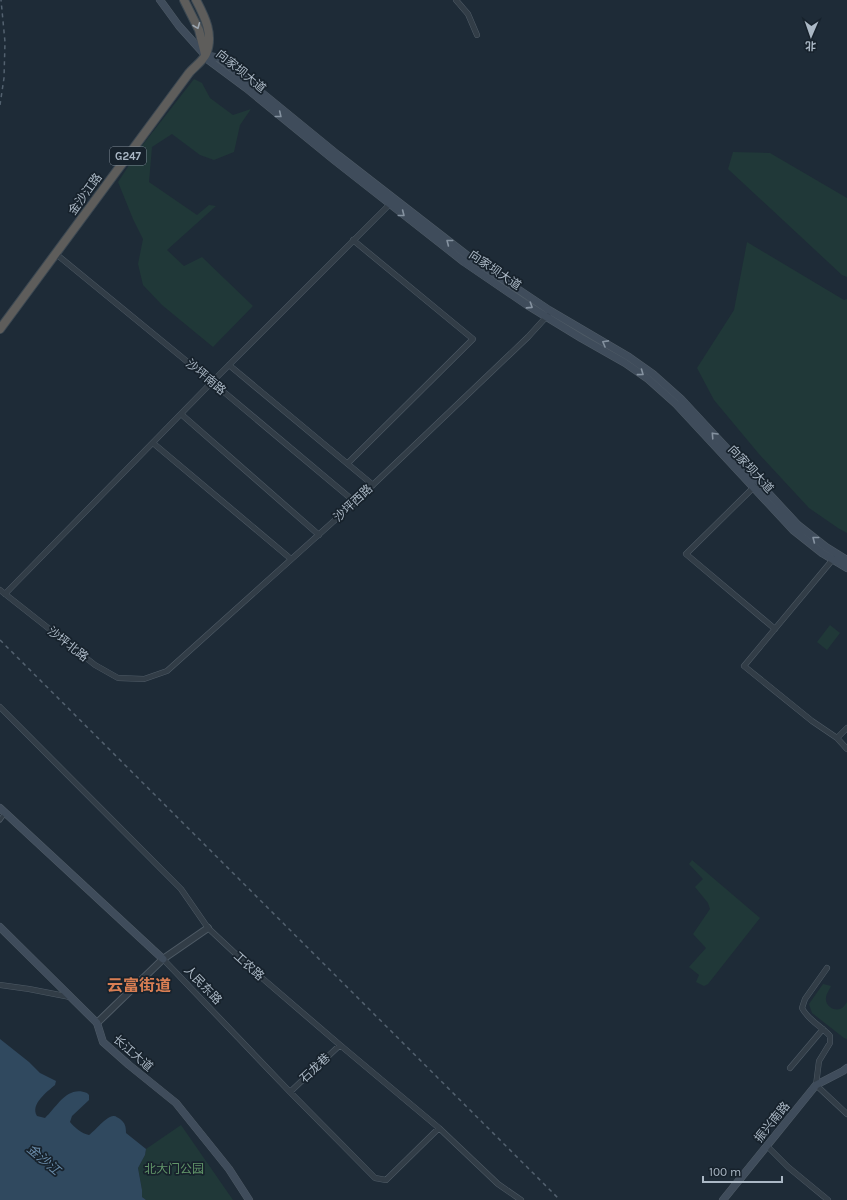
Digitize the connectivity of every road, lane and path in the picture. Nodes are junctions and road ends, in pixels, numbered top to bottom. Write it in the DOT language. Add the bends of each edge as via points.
graph roads {
  1 [pos="160,0"];
  2 [pos="184,0"];
  3 [pos="196,0"];
  4 [pos="456,0"];
  5 [pos="477,35"];
  6 [pos="205,55"];
  7 [pos="392,202"];
  8 [pos="353,240"];
  9 [pos="56,254"];
  10 [pos="549,314"];
  11 [pos="0,329"];
  12 [pos="229,365"];
  13 [pos="212,382"];
  14 [pos="181,414"];
  15 [pos="152,443"];
  16 [pos="349,462"];
  17 [pos="373,485"];
  18 [pos="756,485"];
  19 [pos="355,502"];
  20 [pos="319,535"];
  21 [pos="834,557"];
  22 [pos="291,559"];
  23 [pos="847,560"];
  24 [pos="847,568"];
  25 [pos="0,590"];
  26 [pos="5,594"];
  27 [pos="775,629"];
  28 [pos="144,679"];
  29 [pos="0,708"];
  30 [pos="847,728"];
  31 [pos="837,738"];
  32 [pos="847,749"];
  33 [pos="3,810"];
  34 [pos="0,820"];
  35 [pos="0,927"];
  36 [pos="208,928"];
  37 [pos="163,959"];
  38 [pos="827,968"];
  39 [pos="0,985"];
  40 [pos="71,997"];
  41 [pos="96,1024"];
  42 [pos="823,1029"];
  43 [pos="340,1045"];
  44 [pos="790,1068"];
  45 [pos="847,1068"];
  46 [pos="816,1085"];
  47 [pos="290,1092"];
  48 [pos="847,1114"];
  49 [pos="439,1128"];
  50 [pos="767,1146"];
  51 [pos="249,1200"];
  52 [pos="521,1200"];
  53 [pos="723,1200"];
  54 [pos="828,1200"];
  1 -- 6 [label="main road, 向家坝大道"];
  2 -- 6 [label="highway, one-way" via="198,27"];
  3 -- 6 [label="highway, G247" via="209,30"];
  4 -- 5 [label="street" via="468,14"];
  6 -- 7 [label="main road, 向家坝大道" via="334,160"];
  6 -- 9 [label="highway, 金沙江路 / G247" via="189,73"];
  7 -- 8 [label="street"];
  7 -- 10 [label="main road, 向家坝大道" via="464,262"];
  8 -- 12 [label="street"];
  8 -- 16 [label="street" via="473,339"];
  9 -- 11 [label="highway, 金沙江路 / G247"];
  9 -- 13 [label="street, 沙坪南路"];
  10 -- 17 [label="street, 沙坪西路"];
  10 -- 18 [label="main road, 向家坝大道" via="581,338 654,383"];
  12 -- 13 [label="street"];
  12 -- 17 [label="street"];
  13 -- 14 [label="street"];
  13 -- 19 [label="street, 沙坪南路"];
  14 -- 15 [label="street"];
  14 -- 20 [label="street"];
  15 -- 22 [label="street"];
  15 -- 26 [label="street"];
  17 -- 19 [label="street, 沙坪西路"];
  18 -- 21 [label="main road, 向家坝大道" via="793,530 812,545"];
  18 -- 27 [label="street" via="686,554"];
  19 -- 20 [label="street, 沙坪西路"];
  20 -- 22 [label="street, 沙坪西路"];
  21 -- 23 [label="main road, 向家坝大道"];
  21 -- 24 [label="main road, 向家坝大道"];
  21 -- 27 [label="street"];
  22 -- 28 [label="street, 沙坪西路" via="167,671"];
  25 -- 26 [label="street, 沙坪北路"];
  26 -- 28 [label="street, 沙坪北路" via="95,665 118,678"];
  27 -- 31 [label="street" via="744,666"];
  29 -- 36 [label="street, 工农路" via="181,890"];
  30 -- 31 [label="street"];
  31 -- 32 [label="street"];
  33 -- 34 [label="street"];
  33 -- 37 [label="main road, 人民东路"];
  35 -- 40 [label="main road, 长江大道"];
  36 -- 37 [label="street"];
  36 -- 43 [label="street, 工农路"];
  37 -- 41 [label="street"];
  37 -- 47 [label="street, 人民东路"];
  38 -- 42 [label="street" via="805,999 802,1008 805,1014"];
  39 -- 40 [label="street"];
  40 -- 41 [label="main road, 长江大道"];
  41 -- 51 [label="main road, 长江大道" via="103,1042 176,1103 229,1169"];
  42 -- 44 [label="street"];
  42 -- 46 [label="street" via="830,1036 830,1044 819,1061"];
  43 -- 47 [label="street, 石龙巷"];
  43 -- 49 [label="street, 工农路"];
  45 -- 46 [label="main road, 振兴南路"];
  46 -- 48 [label="street"];
  46 -- 50 [label="main road, 振兴南路"];
  47 -- 49 [label="street, 人民东路" via="375,1178 386,1180"];
  49 -- 52 [label="street, 工农路" via="498,1184"];
  50 -- 53 [label="main road, 振兴南路"];
  50 -- 54 [label="street"];
}
